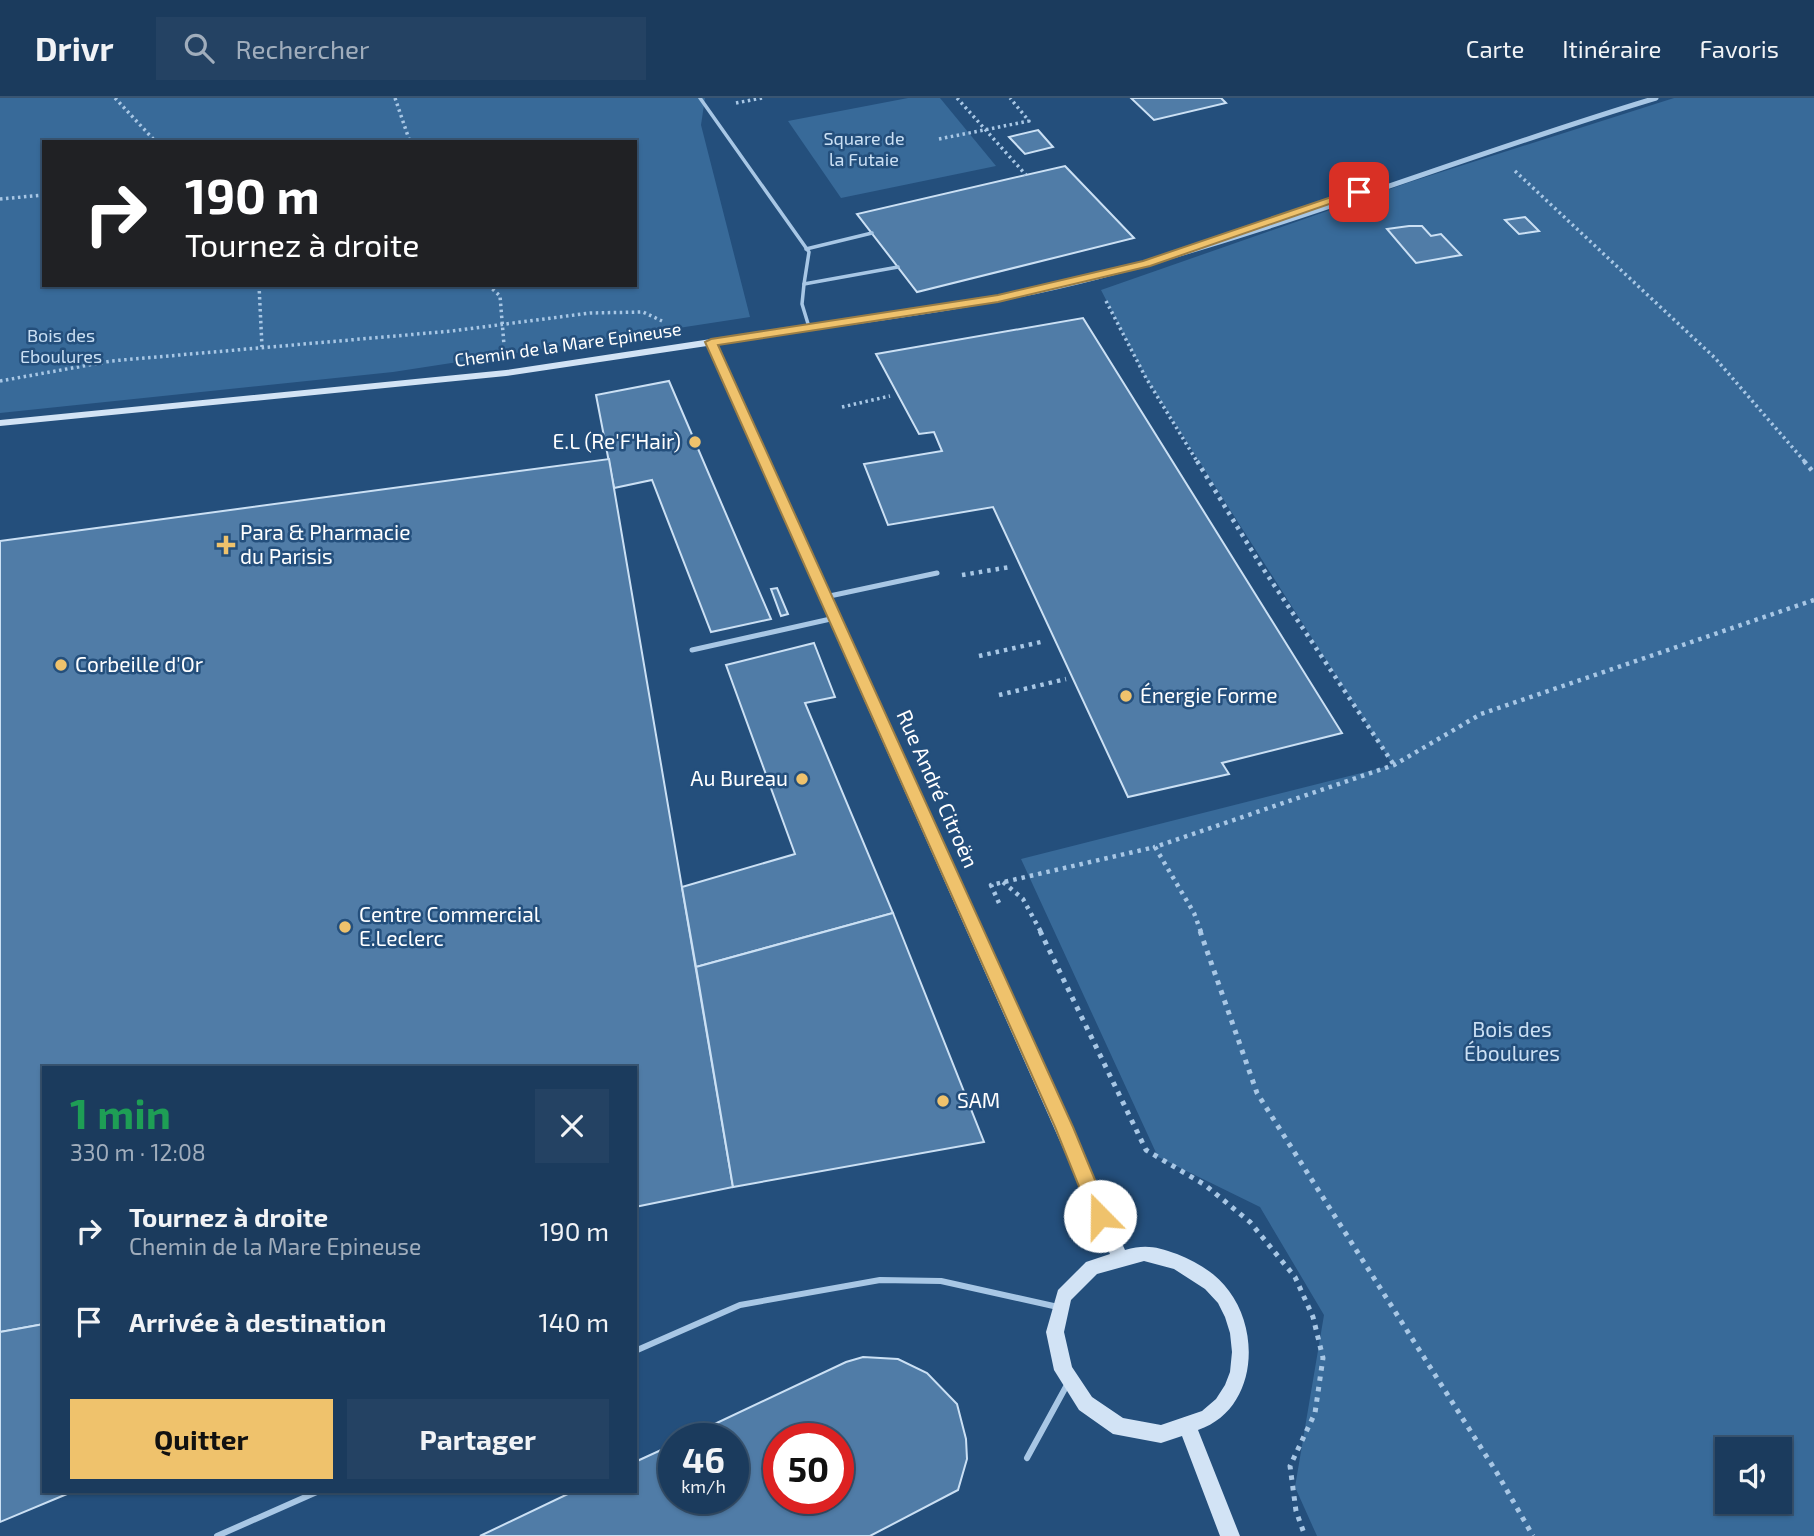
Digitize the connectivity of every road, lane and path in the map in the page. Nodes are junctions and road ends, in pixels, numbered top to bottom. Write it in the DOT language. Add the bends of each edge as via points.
graph roads {
  1 [pos="115,98"];
  2 [pos="395,98"];
  3 [pos="700,98"];
  4 [pos="957,98"];
  5 [pos="1010,98"];
  6 [pos="1656,98"];
  7 [pos="988,130"];
  8 [pos="939,139"];
  9 [pos="154,140"];
  10 [pos="409,140"];
  11 [pos="1490,148"];
  12 [pos="1026,175"];
  13 [pos="42,195"];
  14 [pos="0,199"];
  15 [pos="872,233"];
  16 [pos="806,249"];
  17 [pos="898,267"];
  18 [pos="1091,276"];
  19 [pos="804,284"];
  20 [pos="259,287"];
  21 [pos="490,287"];
  22 [pos="667,323"];
  23 [pos="504,325"];
  24 [pos="810,327"];
  25 [pos="711,342"];
  26 [pos="504,346"];
  27 [pos="262,347"];
  28 [pos="0,381"];
  29 [pos="890,396"];
  30 [pos="842,407"];
  31 [pos="0,423"];
  32 [pos="1814,473"];
  33 [pos="1010,567"];
  34 [pos="937,573"];
  35 [pos="952,577"];
  36 [pos="825,597"];
  37 [pos="1814,600"];
  38 [pos="835,618"];
  39 [pos="1041,642"];
  40 [pos="692,650"];
  41 [pos="979,656"];
  42 [pos="1066,679"];
  43 [pos="999,695"];
  44 [pos="1394,765"];
  45 [pos="1155,847"];
  46 [pos="1003,882"];
  47 [pos="999,903"];
  48 [pos="1119,1255"];
  49 [pos="1059,1307"];
  50 [pos="637,1350"];
  51 [pos="1068,1383"];
  52 [pos="1188,1428"];
  53 [pos="1027,1458"];
  54 [pos="314,1493"];
  55 [pos="217,1536"];
  56 [pos="1230,1536"];
  57 [pos="1305,1536"];
  58 [pos="1533,1536"];
  1 -- 9 [label="path"];
  2 -- 10 [label="path"];
  3 -- 16 [label="lane"];
  4 -- 7 [label="path"];
  5 -- 7 [label="path" via="1029,121"];
  6 -- 11 [label="street, Chemin de la Mare Epineuse"];
  7 -- 8 [label="path"];
  7 -- 12 [label="path"];
  11 -- 18 [label="street, Chemin de la Mare Epineuse" via="1146,263"];
  11 -- 32 [label="path" via="1715,358"];
  13 -- 14 [label="path"];
  15 -- 16 [label="lane"];
  16 -- 19 [label="lane"];
  17 -- 19 [label="lane"];
  18 -- 24 [label="street, Chemin de la Mare Epineuse" via="998,299"];
  18 -- 44 [label="path" via="1146,377 1253,553"];
  19 -- 24 [label="lane" via="802,304"];
  20 -- 27 [label="path"];
  21 -- 23 [label="path" via="500,296"];
  22 -- 23 [label="path" via="643,312 590,313"];
  23 -- 26 [label="path"];
  23 -- 27 [label="path"];
  24 -- 25 [label="street, Chemin de la Mare Epineuse"];
  25 -- 31 [label="main road, Chemin de la Mare Epineuse" via="506,373"];
  25 -- 36 [label="main road, Rue André Citroën"];
  27 -- 28 [label="path" via="111,361"];
  29 -- 30 [label="path"];
  33 -- 35 [label="path"];
  34 -- 36 [label="lane"];
  36 -- 38 [label="main road, Rue André Citroën"];
  37 -- 44 [label="path" via="1482,714"];
  38 -- 40 [label="lane"];
  38 -- 48 [label="main road, Rue André Citroën"];
  39 -- 41 [label="path"];
  42 -- 43 [label="path"];
  44 -- 45 [label="path"];
  45 -- 46 [label="path"];
  45 -- 58 [label="path" via="1194,913 1258,1093"];
  46 -- 47 [label="path" via="992,885"];
  46 -- 57 [label="path" via="1030,910 1146,1150 1205,1185 1250,1222 1295,1278 1313,1317 1323,1359 1315,1413 1290,1466 1296,1511"];
  48 -- 49 [label="main road" via="1094,1265 1072,1284"];
  48 -- 52 [label="main road" via="1144,1253 1192,1269 1213,1284 1238,1328 1238,1377 1227,1399"];
  49 -- 50 [label="lane" via="941,1281 880,1280 740,1305"];
  49 -- 51 [label="main road" via="1055,1345"];
  51 -- 52 [label="main road" via="1100,1416 1121,1427 1166,1434"];
  51 -- 53 [label="lane"];
  52 -- 56 [label="main road"];
  54 -- 55 [label="lane"];
}
